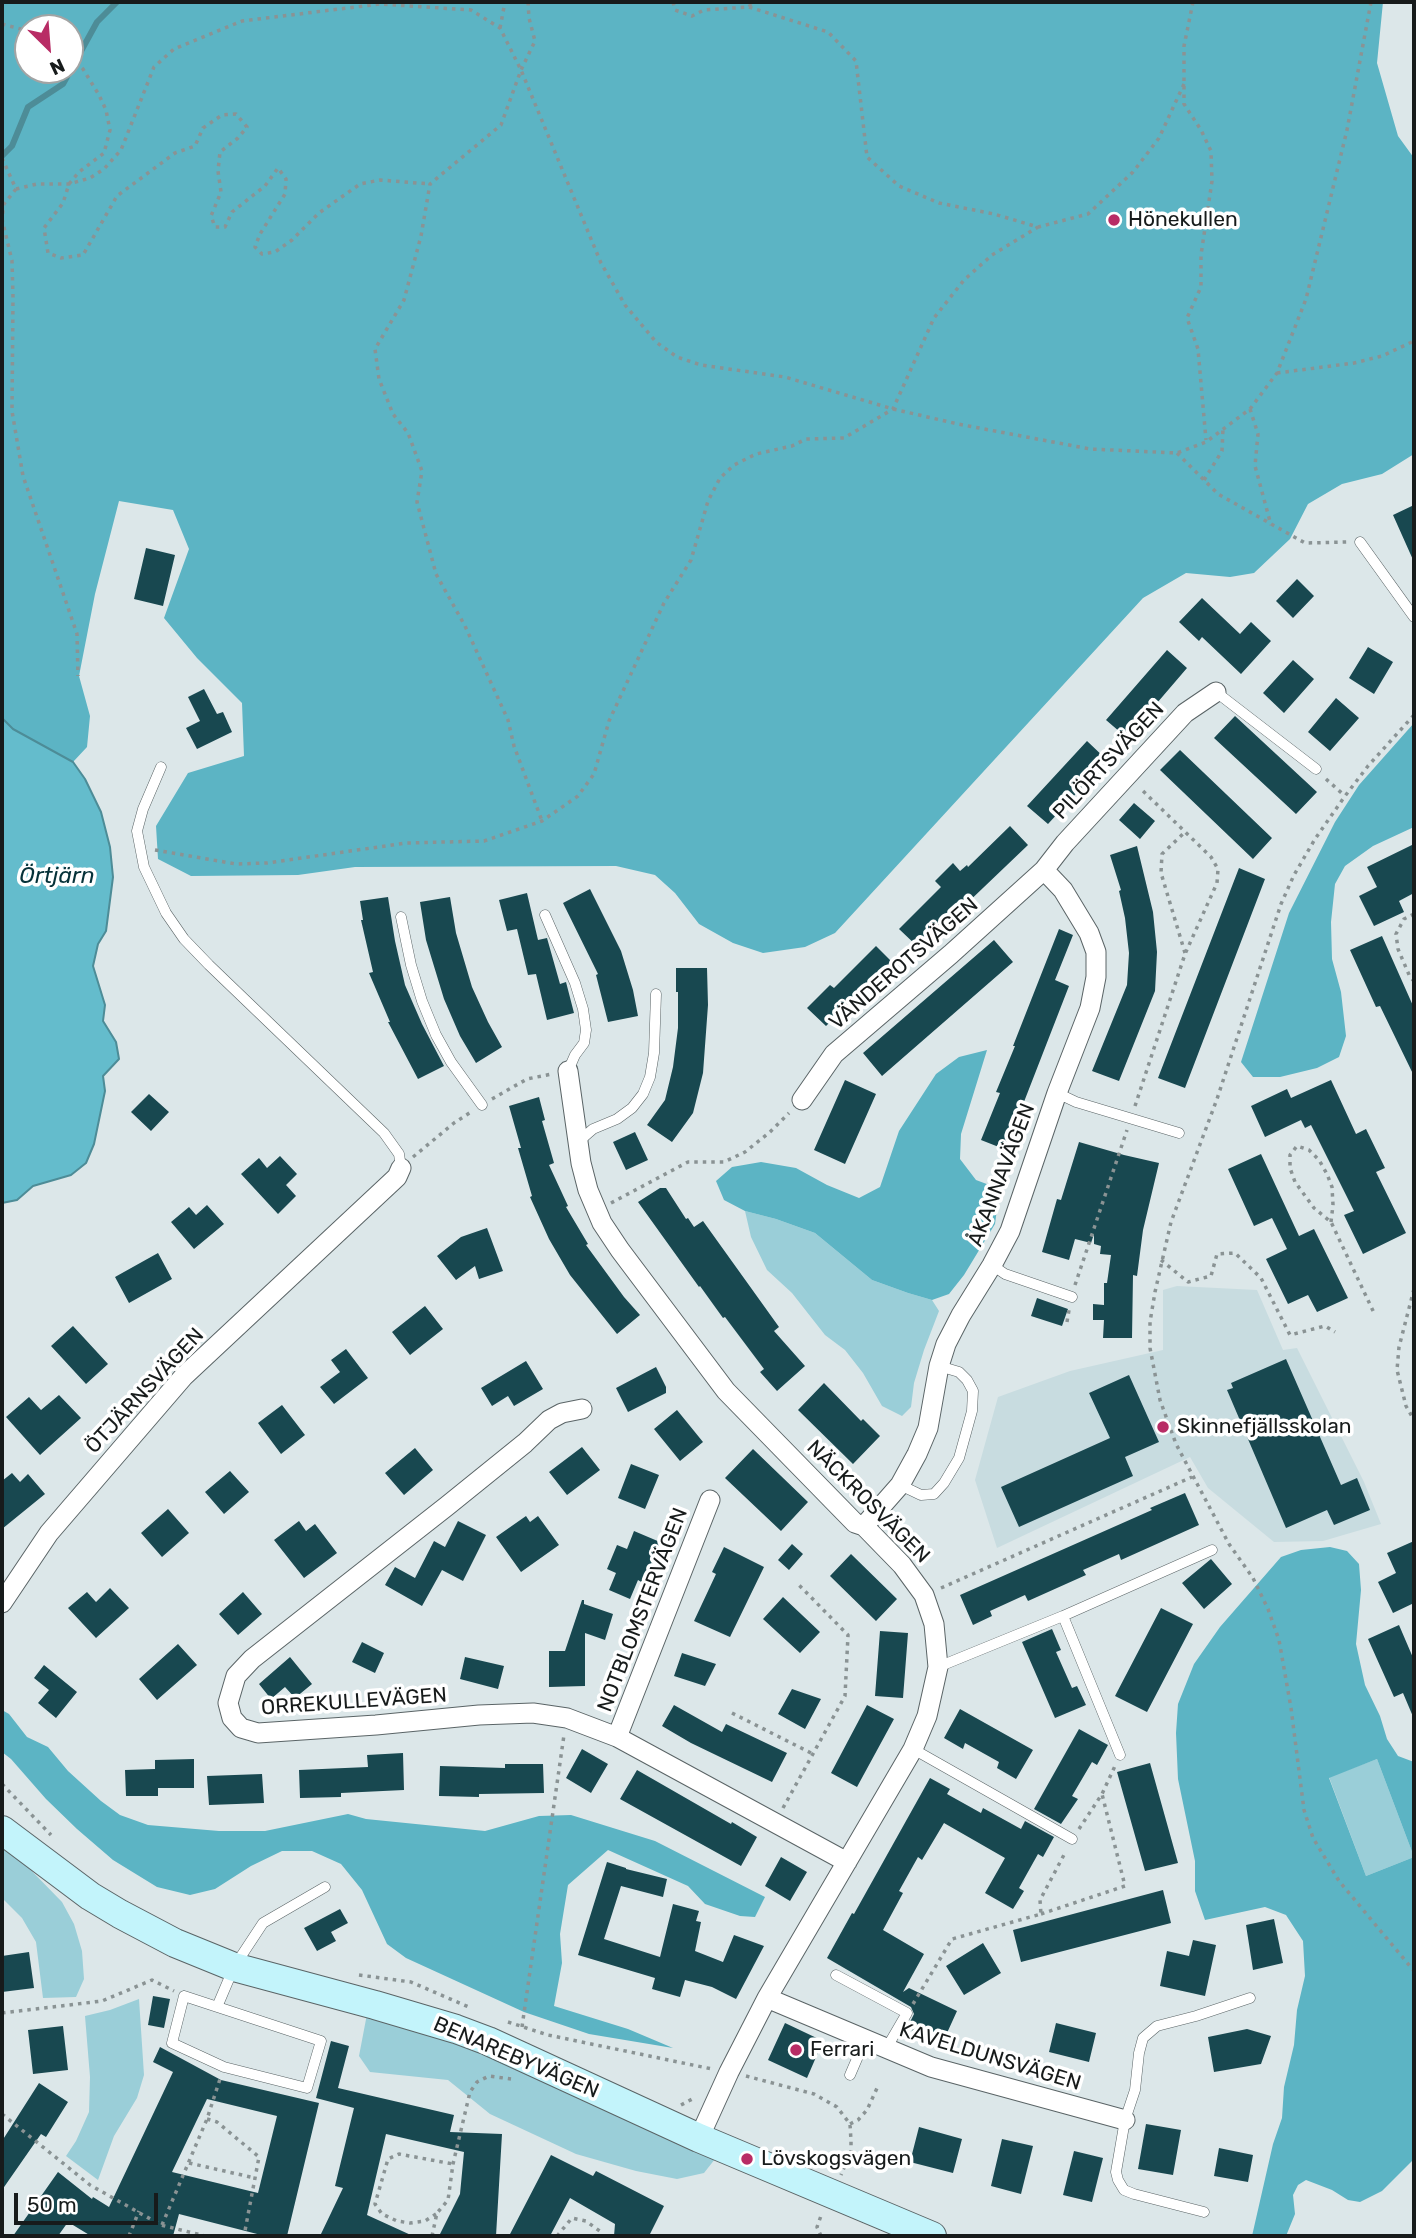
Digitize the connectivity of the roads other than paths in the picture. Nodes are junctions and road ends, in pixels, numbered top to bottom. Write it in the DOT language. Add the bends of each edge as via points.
graph roads {
  1 [pos="1360,542"];
  2 [pos="1414,617"];
  3 [pos="1216,692"];
  4 [pos="162,766"];
  5 [pos="1316,769"];
  6 [pos="1044,870"];
  7 [pos="545,915"];
  8 [pos="401,917"];
  9 [pos="656,994"];
  10 [pos="568,1071"];
  11 [pos="1057,1093"];
  12 [pos="802,1100"];
  13 [pos="482,1105"];
  14 [pos="1179,1133"];
  15 [pos="578,1142"];
  16 [pos="401,1168"];
  17 [pos="992,1265"];
  18 [pos="1072,1297"];
  19 [pos="939,1366"];
  20 [pos="582,1409"];
  21 [pos="900,1485"];
  22 [pos="710,1500"];
  23 [pos="864,1526"];
  24 [pos="1212,1550"];
  25 [pos="2,1603"];
  26 [pos="1063,1616"];
  27 [pos="938,1667"];
  28 [pos="617,1737"];
  29 [pos="913,1749"];
  30 [pos="1120,1755"];
  31 [pos="2,1809"];
  32 [pos="2,1830"];
  33 [pos="1072,1839"];
  34 [pos="847,1862"];
  35 [pos="60,1875"];
  36 [pos="325,1887"];
  37 [pos="234,1967"];
  38 [pos="836,1975"];
  39 [pos="768,1998"];
  40 [pos="1250,1998"];
  41 [pos="217,2007"];
  42 [pos="865,2040"];
  43 [pos="886,2049"];
  44 [pos="850,2075"];
  45 [pos="1125,2120"];
  46 [pos="699,2138"];
  47 [pos="1204,2212"];
  48 [pos="932,2236"];
  1 -- 2 [label="lane"];
  3 -- 5 [label="lane"];
  3 -- 6 [label="street, PILÖRTSVÄGEN" via="1185,713"];
  4 -- 16 [label="lane" via="137,831 155,893 184,939 384,1133 399,1154"];
  6 -- 11 [label="street, ÅKANNAVÄGEN" via="1063,890 1096,952 1090,1008"];
  6 -- 12 [label="street, VÄNDEROTSVÄGEN" via="834,1054"];
  7 -- 10 [label="lane" via="583,1009 584,1043"];
  8 -- 13 [label="lane" via="411,965 436,1035"];
  9 -- 15 [label="lane" via="654,1053 643,1094 632,1108"];
  10 -- 15 [label="street, NÄCKROSVÄGEN"];
  11 -- 14 [label="lane"];
  11 -- 17 [label="street, ÅKANNAVÄGEN" via="1010,1231"];
  15 -- 23 [label="street, NÄCKROSVÄGEN" via="588,1190 602,1223 639,1279 726,1391"];
  16 -- 25 [label="street, ÖTJÄRNSVÄGEN" via="397,1177 184,1376 49,1533"];
  17 -- 18 [label="lane" via="1005,1274"];
  17 -- 19 [label="street, ÅKANNAVÄGEN" via="961,1315"];
  19 -- 21 [label="street, ÅKANNAVÄGEN" via="928,1428"];
  19 -- 21 [label="lane" via="960,1372 973,1391 959,1458 934,1494 921,1495"];
  20 -- 28 [label="street, ORREKULLEVÄGEN" via="549,1420 437,1515 252,1659 236,1676 228,1703 232,1718 242,1728 258,1733 533,1713 567,1718"];
  21 -- 23 [label="street, ÅKANNAVÄGEN"];
  22 -- 28 [label="street, NOTBLOMSTERVÄGEN"];
  23 -- 27 [label="street, NÄCKROSVÄGEN" via="902,1564 924,1595 934,1624"];
  24 -- 26 [label="lane"];
  26 -- 27 [label="lane"];
  26 -- 30 [label="lane"];
  27 -- 29 [label="street, NÄCKROSVÄGEN" via="928,1716"];
  28 -- 34 [label="street, ORREKULLEVÄGEN"];
  29 -- 33 [label="lane"];
  29 -- 34 [label="street, NÄCKROSVÄGEN"];
  31 -- 35 [label="street, BENAREBYVÄGEN"];
  32 -- 35 [label="street, BENAREBYVÄGEN"];
  34 -- 39 [label="street, NÄCKROSVÄGEN"];
  35 -- 37 [label="street, BENAREBYVÄGEN" via="120,1914"];
  36 -- 37 [label="lane" via="263,1923"];
  37 -- 41 [label="lane"];
  37 -- 46 [label="street, BENAREBYVÄGEN" via="456,2029"];
  38 -- 43 [label="lane" via="907,2013"];
  39 -- 42 [label="street, KAVELDUNSVÄGEN"];
  39 -- 46 [label="street, NÄCKROSVÄGEN"];
  40 -- 45 [label="lane" via="1148,2032"];
  41 -- 41 [label="lane" via="184,1996 172,2043 224,2067 307,2088 321,2041"];
  42 -- 43 [label="street, KAVELDUNSVÄGEN"];
  42 -- 44 [label="lane"];
  43 -- 45 [label="street, KAVELDUNSVÄGEN" via="954,2074"];
  45 -- 47 [label="lane" via="1116,2172 1124,2190"];
  46 -- 48 [label="street, BENAREBYVÄGEN"];
}
